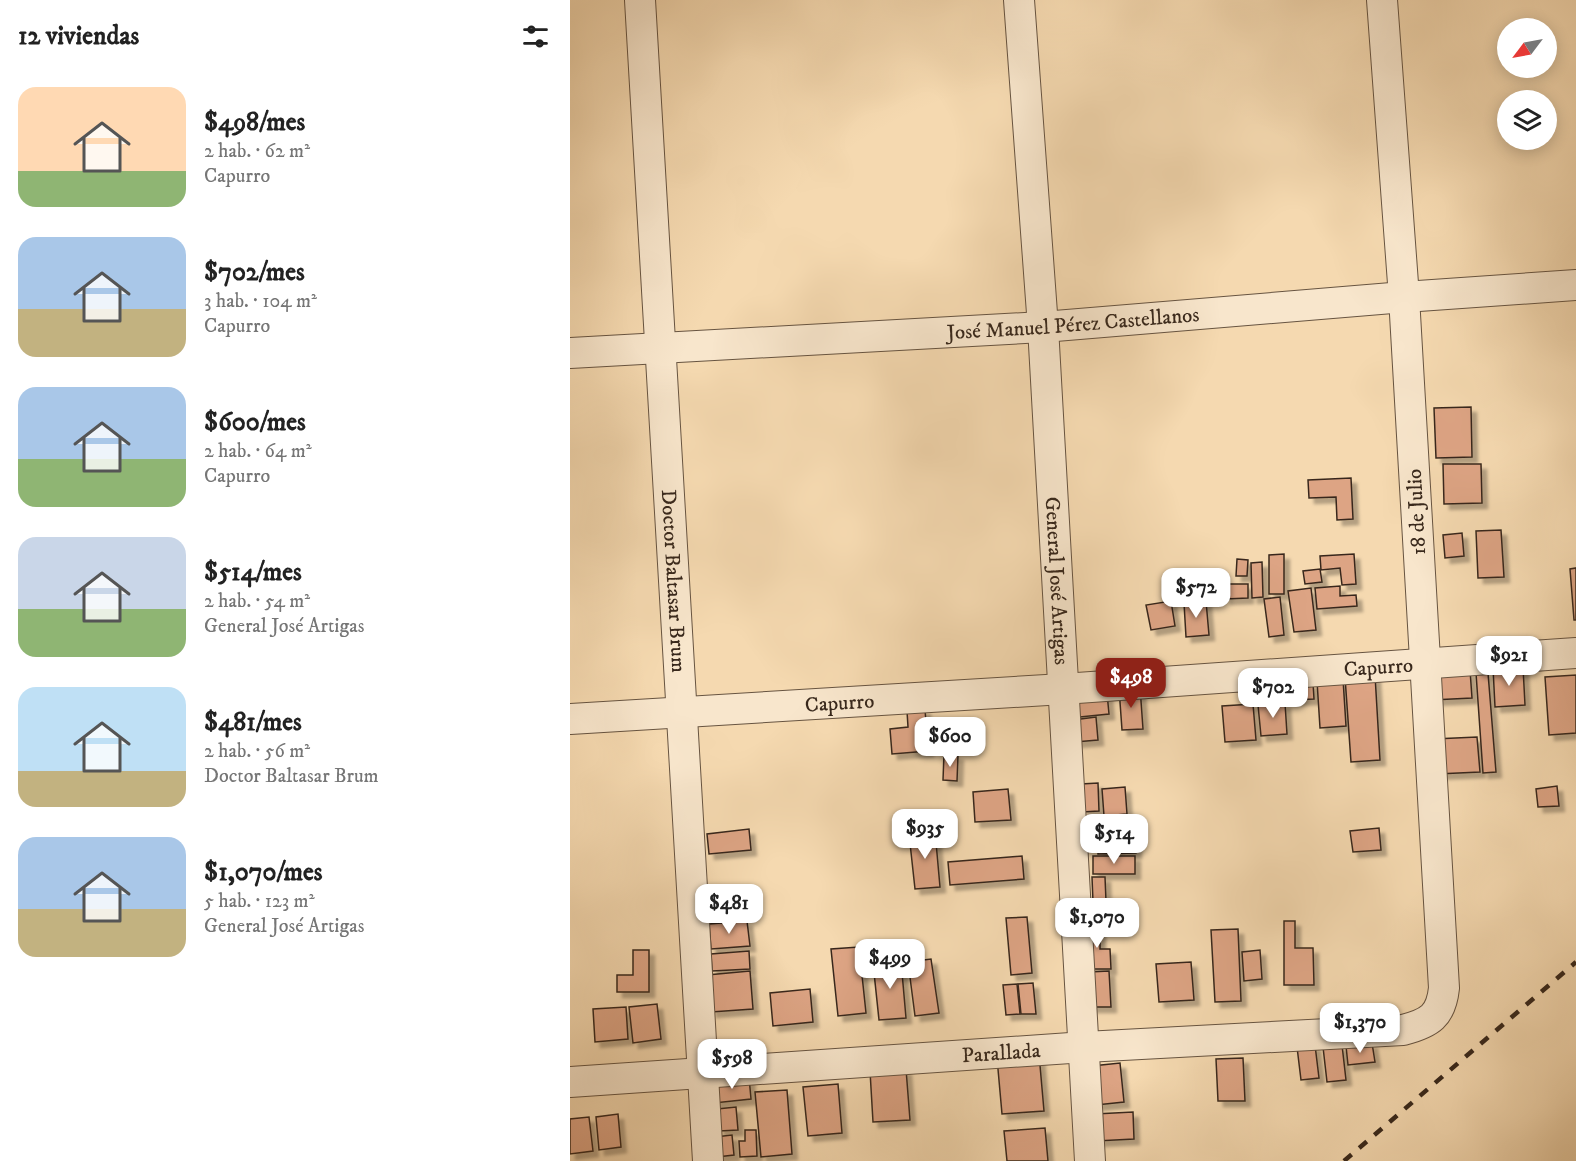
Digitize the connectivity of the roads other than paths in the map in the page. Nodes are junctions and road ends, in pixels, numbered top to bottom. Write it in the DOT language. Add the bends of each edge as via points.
graph roads {
  1 [pos="640,0"];
  2 [pos="1019,0"];
  3 [pos="1382,0"];
  4 [pos="1576,285"];
  5 [pos="1404,297"];
  6 [pos="1043,327"];
  7 [pos="660,348"];
  8 [pos="570,353"];
  9 [pos="1576,653"];
  10 [pos="1424,663"];
  11 [pos="1063,689"];
  12 [pos="681,713"];
  13 [pos="570,719"];
  14 [pos="1430,1019"];
  15 [pos="1085,1047"];
  16 [pos="704,1073"];
  17 [pos="570,1082"];
  18 [pos="708,1161"];
  19 [pos="1090,1161"];
  1 -- 7 [label="street, Doctor Baltasar Brum"];
  2 -- 6 [label="street, General José Artigas"];
  3 -- 5 [label="street, 18 de Julio"];
  4 -- 5 [label="street, José Manuel Pérez Castellanos"];
  5 -- 6 [label="street, José Manuel Pérez Castellanos"];
  5 -- 10 [label="street, 18 de Julio"];
  6 -- 7 [label="street, José Manuel Pérez Castellanos"];
  6 -- 11 [label="street, General José Artigas"];
  7 -- 8 [label="street, José Manuel Pérez Castellanos"];
  7 -- 12 [label="street, Doctor Baltasar Brum"];
  9 -- 10 [label="street, Capurro"];
  10 -- 11 [label="street, Capurro"];
  10 -- 14 [label="street, 18 de Julio" via="1444,988 1438,1012"];
  11 -- 12 [label="street, Capurro"];
  11 -- 15 [label="street, General José Artigas"];
  12 -- 13 [label="street, Capurro"];
  12 -- 16 [label="street, Doctor Baltasar Brum"];
  14 -- 15 [label="street, Parallada" via="1403,1030"];
  15 -- 16 [label="street, Parallada"];
  15 -- 19 [label="street, General José Artigas"];
  16 -- 17 [label="street, Parallada"];
  16 -- 18 [label="street, Doctor Baltasar Brum"];
}
